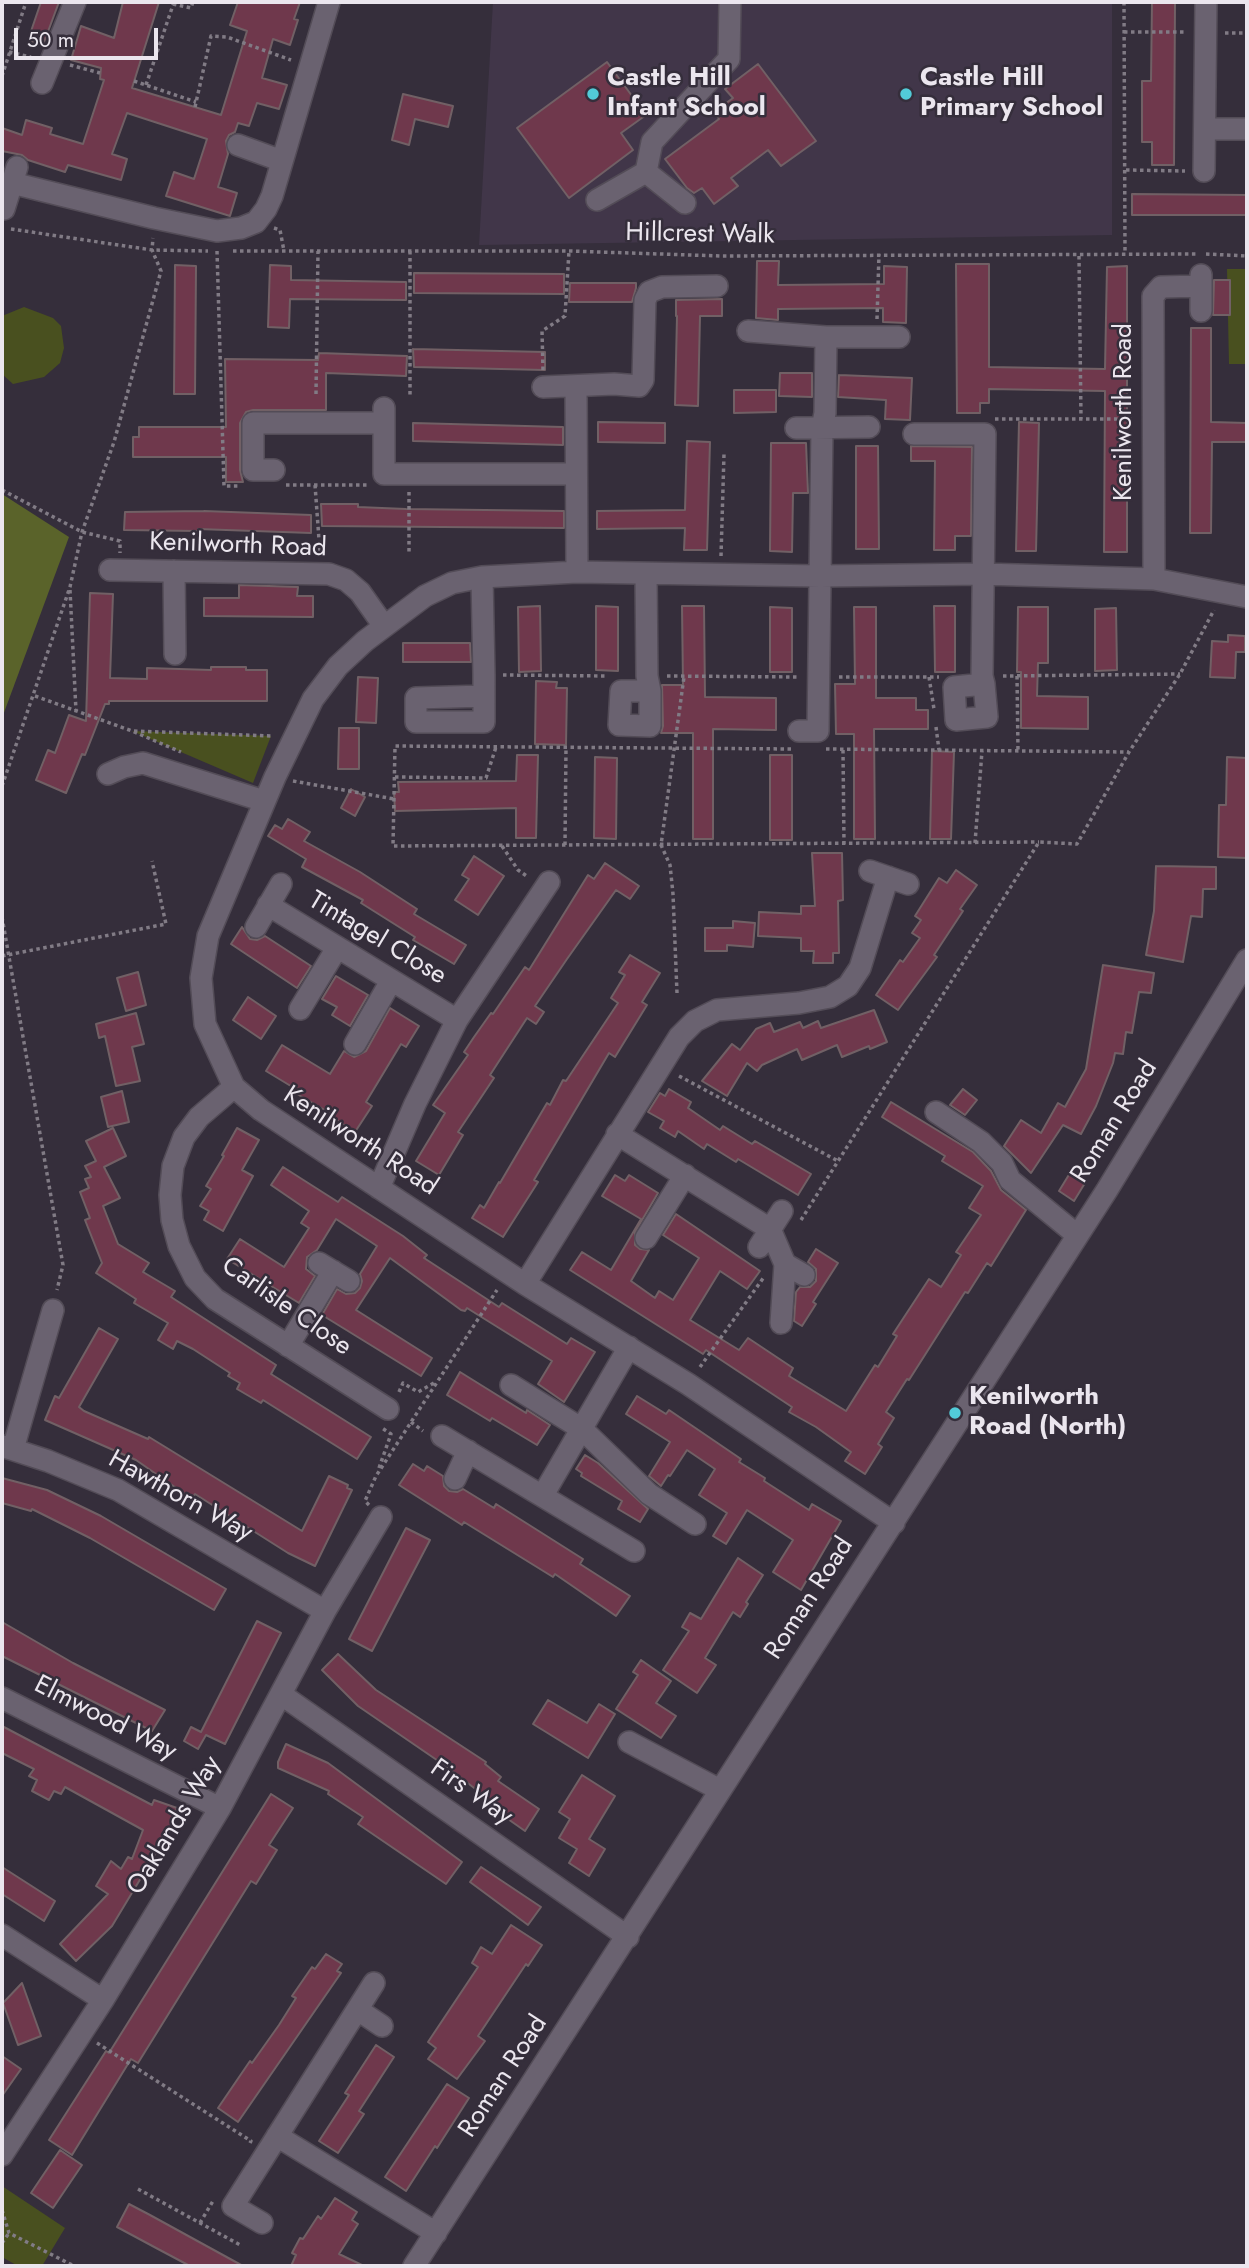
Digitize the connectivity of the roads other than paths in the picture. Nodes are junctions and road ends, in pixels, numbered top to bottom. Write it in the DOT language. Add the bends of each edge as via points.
graph roads {
  1 [pos="75,2"];
  2 [pos="329,2"];
  3 [pos="730,2"];
  4 [pos="1206,2"];
  5 [pos="42,83"];
  6 [pos="1205,129"];
  7 [pos="1247,129"];
  8 [pos="238,145"];
  9 [pos="282,162"];
  10 [pos="1205,171"];
  11 [pos="646,172"];
  12 [pos="597,200"];
  13 [pos="685,203"];
  14 [pos="3,218"];
  15 [pos="717,286"];
  16 [pos="1201,311"];
  17 [pos="748,331"];
  18 [pos="826,337"];
  19 [pos="899,337"];
  20 [pos="576,386"];
  21 [pos="543,387"];
  22 [pos="869,427"];
  23 [pos="796,428"];
  24 [pos="822,428"];
  25 [pos="914,434"];
  26 [pos="274,470"];
  27 [pos="576,474"];
  28 [pos="114,570"];
  29 [pos="174,571"];
  30 [pos="577,572"];
  31 [pos="983,574"];
  32 [pos="646,575"];
  33 [pos="820,576"];
  34 [pos="482,577"];
  35 [pos="1154,579"];
  36 [pos="1247,597"];
  37 [pos="384,626"];
  38 [pos="175,654"];
  39 [pos="987,679"];
  40 [pos="648,684"];
  41 [pos="484,686"];
  42 [pos="795,740"];
  43 [pos="108,774"];
  44 [pos="264,801"];
  45 [pos="889,877"];
  46 [pos="540,883"];
  47 [pos="281,884"];
  48 [pos="268,905"];
  49 [pos="257,927"];
  50 [pos="337,948"];
  51 [pos="1247,960"];
  52 [pos="391,981"];
  53 [pos="300,1009"];
  54 [pos="457,1020"];
  55 [pos="355,1044"];
  56 [pos="234,1087"];
  57 [pos="936,1112"];
  58 [pos="617,1134"];
  59 [pos="685,1175"];
  60 [pos="379,1188"];
  61 [pos="782,1211"];
  62 [pos="1077,1235"];
  63 [pos="646,1238"];
  64 [pos="764,1238"];
  65 [pos="782,1259"];
  66 [pos="334,1272"];
  67 [pos="804,1275"];
  68 [pos="525,1284"];
  69 [pos="53,1310"];
  70 [pos="781,1323"];
  71 [pos="288,1346"];
  72 [pos="629,1347"];
  73 [pos="511,1385"];
  74 [pos="388,1409"];
  75 [pos="582,1429"];
  76 [pos="442,1436"];
  77 [pos="7,1448"];
  78 [pos="468,1451"];
  79 [pos="455,1479"];
  80 [pos="543,1495"];
  81 [pos="382,1517"];
  82 [pos="894,1523"];
  83 [pos="695,1524"];
  84 [pos="634,1551"];
  85 [pos="326,1611"];
  86 [pos="282,1695"];
  87 [pos="2,1698"];
  88 [pos="629,1742"];
  89 [pos="720,1790"];
  90 [pos="220,1808"];
  91 [pos="2,1935"];
  92 [pos="628,1937"];
  93 [pos="374,1983"];
  94 [pos="103,2000"];
  95 [pos="358,2010"];
  96 [pos="382,2026"];
  97 [pos="277,2136"];
  98 [pos="2,2155"];
  99 [pos="262,2223"];
  100 [pos="436,2233"];
  101 [pos="414,2266"];
  1 -- 5 [label="street"];
  2 -- 9 [label="street"];
  3 -- 11 [label="street" via="729,59 652,142"];
  4 -- 6 [label="street"];
  6 -- 7 [label="street"];
  6 -- 10 [label="street"];
  8 -- 9 [label="street"];
  9 -- 14 [label="street" via="266,209 256,222 241,229 217,231 154,218 14,175"];
  11 -- 12 [label="street"];
  11 -- 13 [label="street"];
  15 -- 20 [label="street" via="662,287 649,292 639,386"];
  16 -- 35 [label="street, Kenilworth Road" via="1201,281 1161,287 1153,296"];
  17 -- 18 [label="street"];
  18 -- 19 [label="street"];
  18 -- 24 [label="street"];
  20 -- 21 [label="street"];
  20 -- 27 [label="street"];
  22 -- 24 [label="street"];
  23 -- 24 [label="street"];
  24 -- 33 [label="street"];
  25 -- 31 [label="street" via="985,434"];
  26 -- 27 [label="street" via="253,470 253,423 384,416 384,474"];
  27 -- 30 [label="street"];
  28 -- 29 [label="street, Kenilworth Road"];
  29 -- 37 [label="street, Kenilworth Road" via="329,574 360,592"];
  29 -- 38 [label="street"];
  30 -- 32 [label="street, Kenilworth Road"];
  30 -- 34 [label="street, Kenilworth Road"];
  31 -- 33 [label="street, Kenilworth Road"];
  31 -- 35 [label="street, Kenilworth Road"];
  31 -- 39 [label="street"];
  32 -- 33 [label="street, Kenilworth Road"];
  32 -- 40 [label="street"];
  33 -- 42 [label="street" via="818,731"];
  34 -- 37 [label="street, Kenilworth Road" via="452,583 425,596"];
  34 -- 41 [label="street"];
  35 -- 36 [label="street, Kenilworth Road"];
  37 -- 44 [label="street, Kenilworth Road" via="338,666 313,699"];
  43 -- 44 [label="street" via="143,763"];
  44 -- 56 [label="street, Kenilworth Road" via="208,936 201,978 205,1024"];
  45 -- 58 [label="street" via="860,968 848,986 830,997 718,1010 695,1021 671,1048"];
  46 -- 54 [label="street, Tintagel Close"];
  47 -- 48 [label="street, Tintagel Close"];
  48 -- 49 [label="street, Tintagel Close"];
  48 -- 50 [label="street, Tintagel Close"];
  50 -- 52 [label="street, Tintagel Close"];
  50 -- 53 [label="street"];
  51 -- 62 [label="street, Roman Road"];
  52 -- 54 [label="street, Tintagel Close"];
  52 -- 55 [label="street"];
  54 -- 60 [label="street, Tintagel Close"];
  56 -- 60 [label="street, Kenilworth Road" via="261,1111"];
  56 -- 71 [label="street, Carlisle Close" via="199,1117 184,1137 173,1166 172,1220 195,1278 215,1299"];
  57 -- 62 [label="street" via="981,1142 1002,1163 1010,1180"];
  58 -- 59 [label="street"];
  58 -- 68 [label="street"];
  59 -- 63 [label="street"];
  59 -- 64 [label="street"];
  60 -- 68 [label="street, Kenilworth Road"];
  61 -- 64 [label="street"];
  62 -- 82 [label="street, Roman Road"];
  64 -- 65 [label="street"];
  65 -- 67 [label="street"];
  65 -- 70 [label="street"];
  66 -- 71 [label="street"];
  68 -- 72 [label="street, Kenilworth Road"];
  69 -- 77 [label="street"];
  71 -- 74 [label="street, Carlisle Close"];
  72 -- 75 [label="street"];
  72 -- 82 [label="street, Kenilworth Road"];
  73 -- 75 [label="street"];
  75 -- 80 [label="street"];
  75 -- 83 [label="street" via="649,1494"];
  76 -- 78 [label="street"];
  77 -- 85 [label="street, Hawthorn Way" via="118,1490"];
  78 -- 79 [label="street"];
  78 -- 80 [label="street"];
  80 -- 84 [label="street"];
  81 -- 85 [label="street, Oaklands Way"];
  82 -- 89 [label="street, Roman Road"];
  85 -- 86 [label="street, Oaklands Way"];
  86 -- 90 [label="street, Oaklands Way"];
  86 -- 92 [label="street, Firs Way"];
  87 -- 90 [label="street, Elmwood Way"];
  88 -- 89 [label="street"];
  89 -- 92 [label="street, Roman Road"];
  90 -- 94 [label="street, Oaklands Way"];
  91 -- 94 [label="street"];
  92 -- 100 [label="street, Roman Road"];
  93 -- 95 [label="street"];
  94 -- 98 [label="street, Oaklands Way"];
  95 -- 96 [label="street"];
  95 -- 97 [label="street"];
  97 -- 99 [label="street" via="233,2206"];
  97 -- 100 [label="street"];
  100 -- 101 [label="street, Roman Road"];
}
